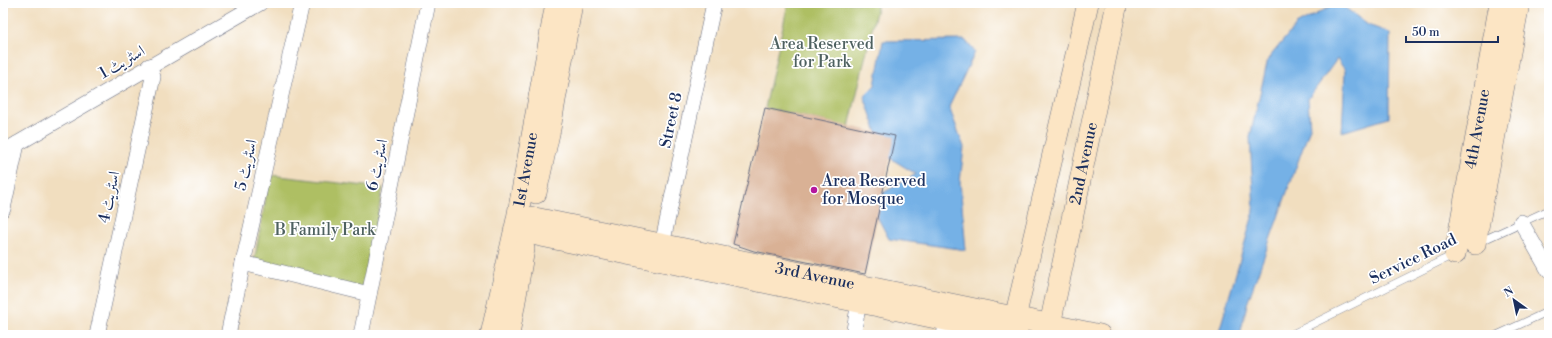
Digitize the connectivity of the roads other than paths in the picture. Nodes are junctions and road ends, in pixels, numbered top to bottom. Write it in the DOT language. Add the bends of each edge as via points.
graph roads {
  1 [pos="260,3"];
  2 [pos="302,3"];
  3 [pos="428,3"];
  4 [pos="556,3"];
  5 [pos="572,3"];
  6 [pos="714,3"];
  7 [pos="1088,3"];
  8 [pos="1118,3"];
  9 [pos="1500,3"];
  10 [pos="1519,3"];
  11 [pos="150,66"];
  12 [pos="17,144"];
  13 [pos="3,152"];
  14 [pos="3,209"];
  15 [pos="1549,210"];
  16 [pos="1521,222"];
  17 [pos="529,225"];
  18 [pos="662,245"];
  19 [pos="1465,249"];
  20 [pos="243,263"];
  21 [pos="1549,271"];
  22 [pos="369,294"];
  23 [pos="859,302"];
  24 [pos="1549,311"];
  25 [pos="1050,325"];
  26 [pos="1017,326"];
  27 [pos="946,328"];
  28 [pos="97,335"];
  29 [pos="228,335"];
  30 [pos="361,335"];
  31 [pos="491,335"];
  32 [pos="509,335"];
  33 [pos="853,335"];
  34 [pos="1100,335"];
  35 [pos="1290,335"];
  36 [pos="1497,335"];
  1 -- 11 [label="street, اسٹریٹ 1"];
  2 -- 20 [label="street, اسٹریٹ 5"];
  3 -- 22 [label="street, اسٹریٹ 6"];
  4 -- 31 [label="main road, 1st Avenue" via="517,219"];
  5 -- 17 [label="main road" via="550,129"];
  6 -- 18 [label="street, Street 8"];
  7 -- 26 [label="main road, 2nd Avenue"];
  8 -- 25 [label="main road, 2nd Avenue"];
  9 -- 19 [label="main road, 4th Avenue"];
  10 -- 19 [label="main road, 4th Avenue"];
  11 -- 12 [label="street, اسٹریٹ 1"];
  11 -- 28 [label="street, اسٹریٹ 4" via="153,77"];
  12 -- 13 [label="street, اسٹریٹ 1"];
  12 -- 14 [label="street"];
  15 -- 16 [label="lane, Service Road"];
  16 -- 19 [label="lane, Service Road"];
  16 -- 21 [label="street"];
  17 -- 18 [label="main road, 3rd Avenue"];
  17 -- 23 [label="main road, 3rd Avenue"];
  17 -- 32 [label="main road"];
  18 -- 26 [label="main road, 3rd Avenue"];
  19 -- 35 [label="lane, Service Road"];
  20 -- 22 [label="street"];
  20 -- 29 [label="street, اسٹریٹ 5"];
  22 -- 30 [label="street, اسٹریٹ 6"];
  23 -- 27 [label="main road, 3rd Avenue"];
  23 -- 33 [label="street"];
  24 -- 36 [label="lane"];
  25 -- 26 [label="main road, 3rd Avenue"];
  25 -- 34 [label="main road, 3rd Avenue"];
  26 -- 27 [label="main road, 3rd Avenue"];
}
